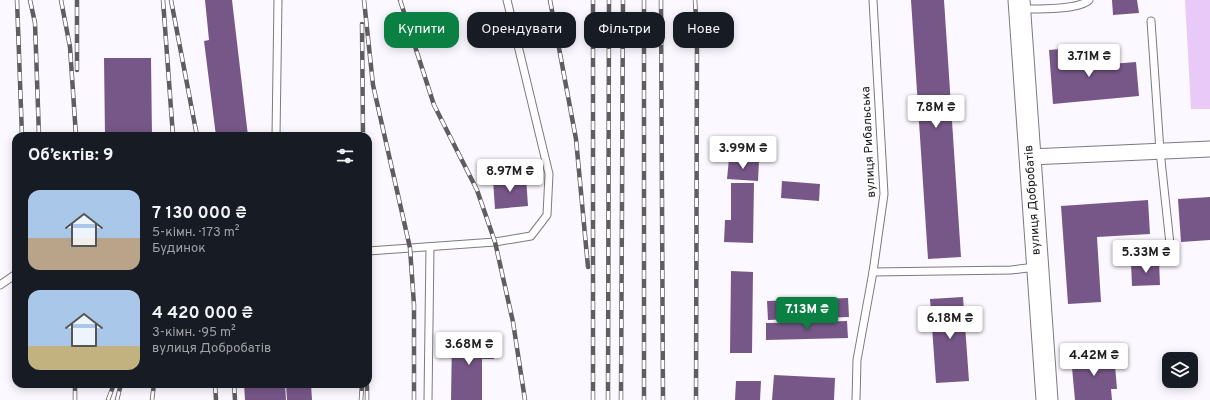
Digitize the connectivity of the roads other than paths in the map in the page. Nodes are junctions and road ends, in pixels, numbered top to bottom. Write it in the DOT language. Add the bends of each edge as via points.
graph roads {
  1 [pos="278,0"];
  2 [pos="507,0"];
  3 [pos="873,0"];
  4 [pos="1089,0"];
  5 [pos="1020,5"];
  6 [pos="1151,21"];
  7 [pos="276,132"];
  8 [pos="1210,149"];
  9 [pos="1160,151"];
  10 [pos="1030,157"];
  11 [pos="430,246"];
  12 [pos="372,251"];
  13 [pos="1171,253"];
  14 [pos="1038,266"];
  15 [pos="873,272"];
  16 [pos="12,277"];
  17 [pos="0,285"];
  18 [pos="428,400"];
  19 [pos="856,400"];
  20 [pos="1047,400"];
  1 -- 7 [label="lane"];
  2 -- 11 [label="lane" via="549,174 548,215 531,236 495,242"];
  3 -- 15 [label="lane, вулиця Рибальська" via="884,194"];
  4 -- 5 [label="lane" via="1086,3 1066,6"];
  5 -- 10 [label="street, вулиця Добробатів"];
  6 -- 9 [label="lane"];
  8 -- 9 [label="street"];
  9 -- 10 [label="street"];
  9 -- 13 [label="lane"];
  10 -- 14 [label="street, вулиця Добробатів"];
  11 -- 12 [label="lane"];
  11 -- 18 [label="lane"];
  14 -- 15 [label="lane" via="1011,270"];
  14 -- 20 [label="street, вулиця Добробатів"];
  15 -- 19 [label="lane, вулиця Рибальська" via="857,360"];
  16 -- 17 [label="lane"];
}
